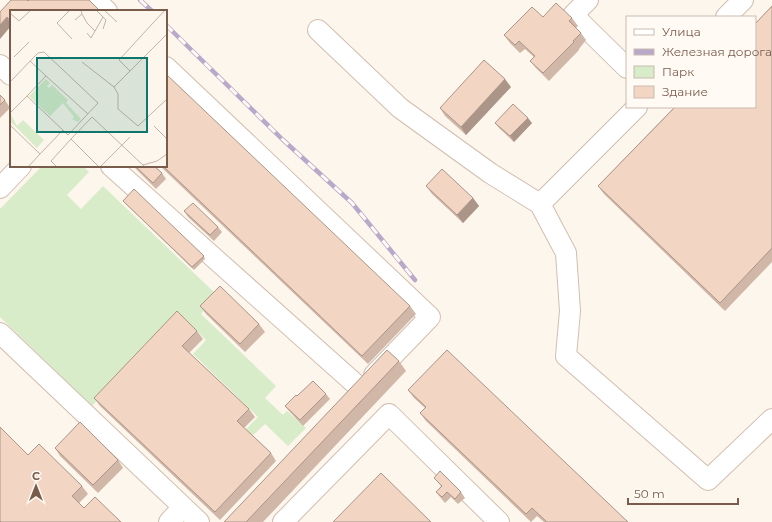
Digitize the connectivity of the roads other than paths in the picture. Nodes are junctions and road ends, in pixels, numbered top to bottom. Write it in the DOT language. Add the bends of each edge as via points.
graph roads {
  1 [pos="95,0"];
  2 [pos="588,0"];
  3 [pos="743,0"];
  4 [pos="105,10"];
  5 [pos="727,16"];
  6 [pos="318,30"];
  7 [pos="0,65"];
  8 [pos="626,67"];
  9 [pos="167,68"];
  10 [pos="10,74"];
  11 [pos="636,108"];
  12 [pos="20,167"];
  13 [pos="112,167"];
  14 [pos="0,188"];
  15 [pos="540,204"];
  16 [pos="0,333"];
  17 [pos="772,419"];
  18 [pos="183,507"];
  19 [pos="169,522"];
  20 [pos="199,522"];
  21 [pos="283,522"];
  22 [pos="499,522"];
  1 -- 4 [label="lane"];
  2 -- 8 [label="lane" via="573,15"];
  3 -- 5 [label="lane"];
  6 -- 15 [label="lane" via="400,108 490,173"];
  7 -- 10 [label="lane"];
  9 -- 13 [label="lane" via="430,317 355,395"];
  11 -- 15 [label="lane"];
  12 -- 14 [label="lane"];
  15 -- 17 [label="lane" via="566,253 570,311 566,356 708,480"];
  16 -- 18 [label="lane"];
  18 -- 19 [label="lane"];
  18 -- 20 [label="lane"];
  21 -- 22 [label="lane" via="389,414"];
}
